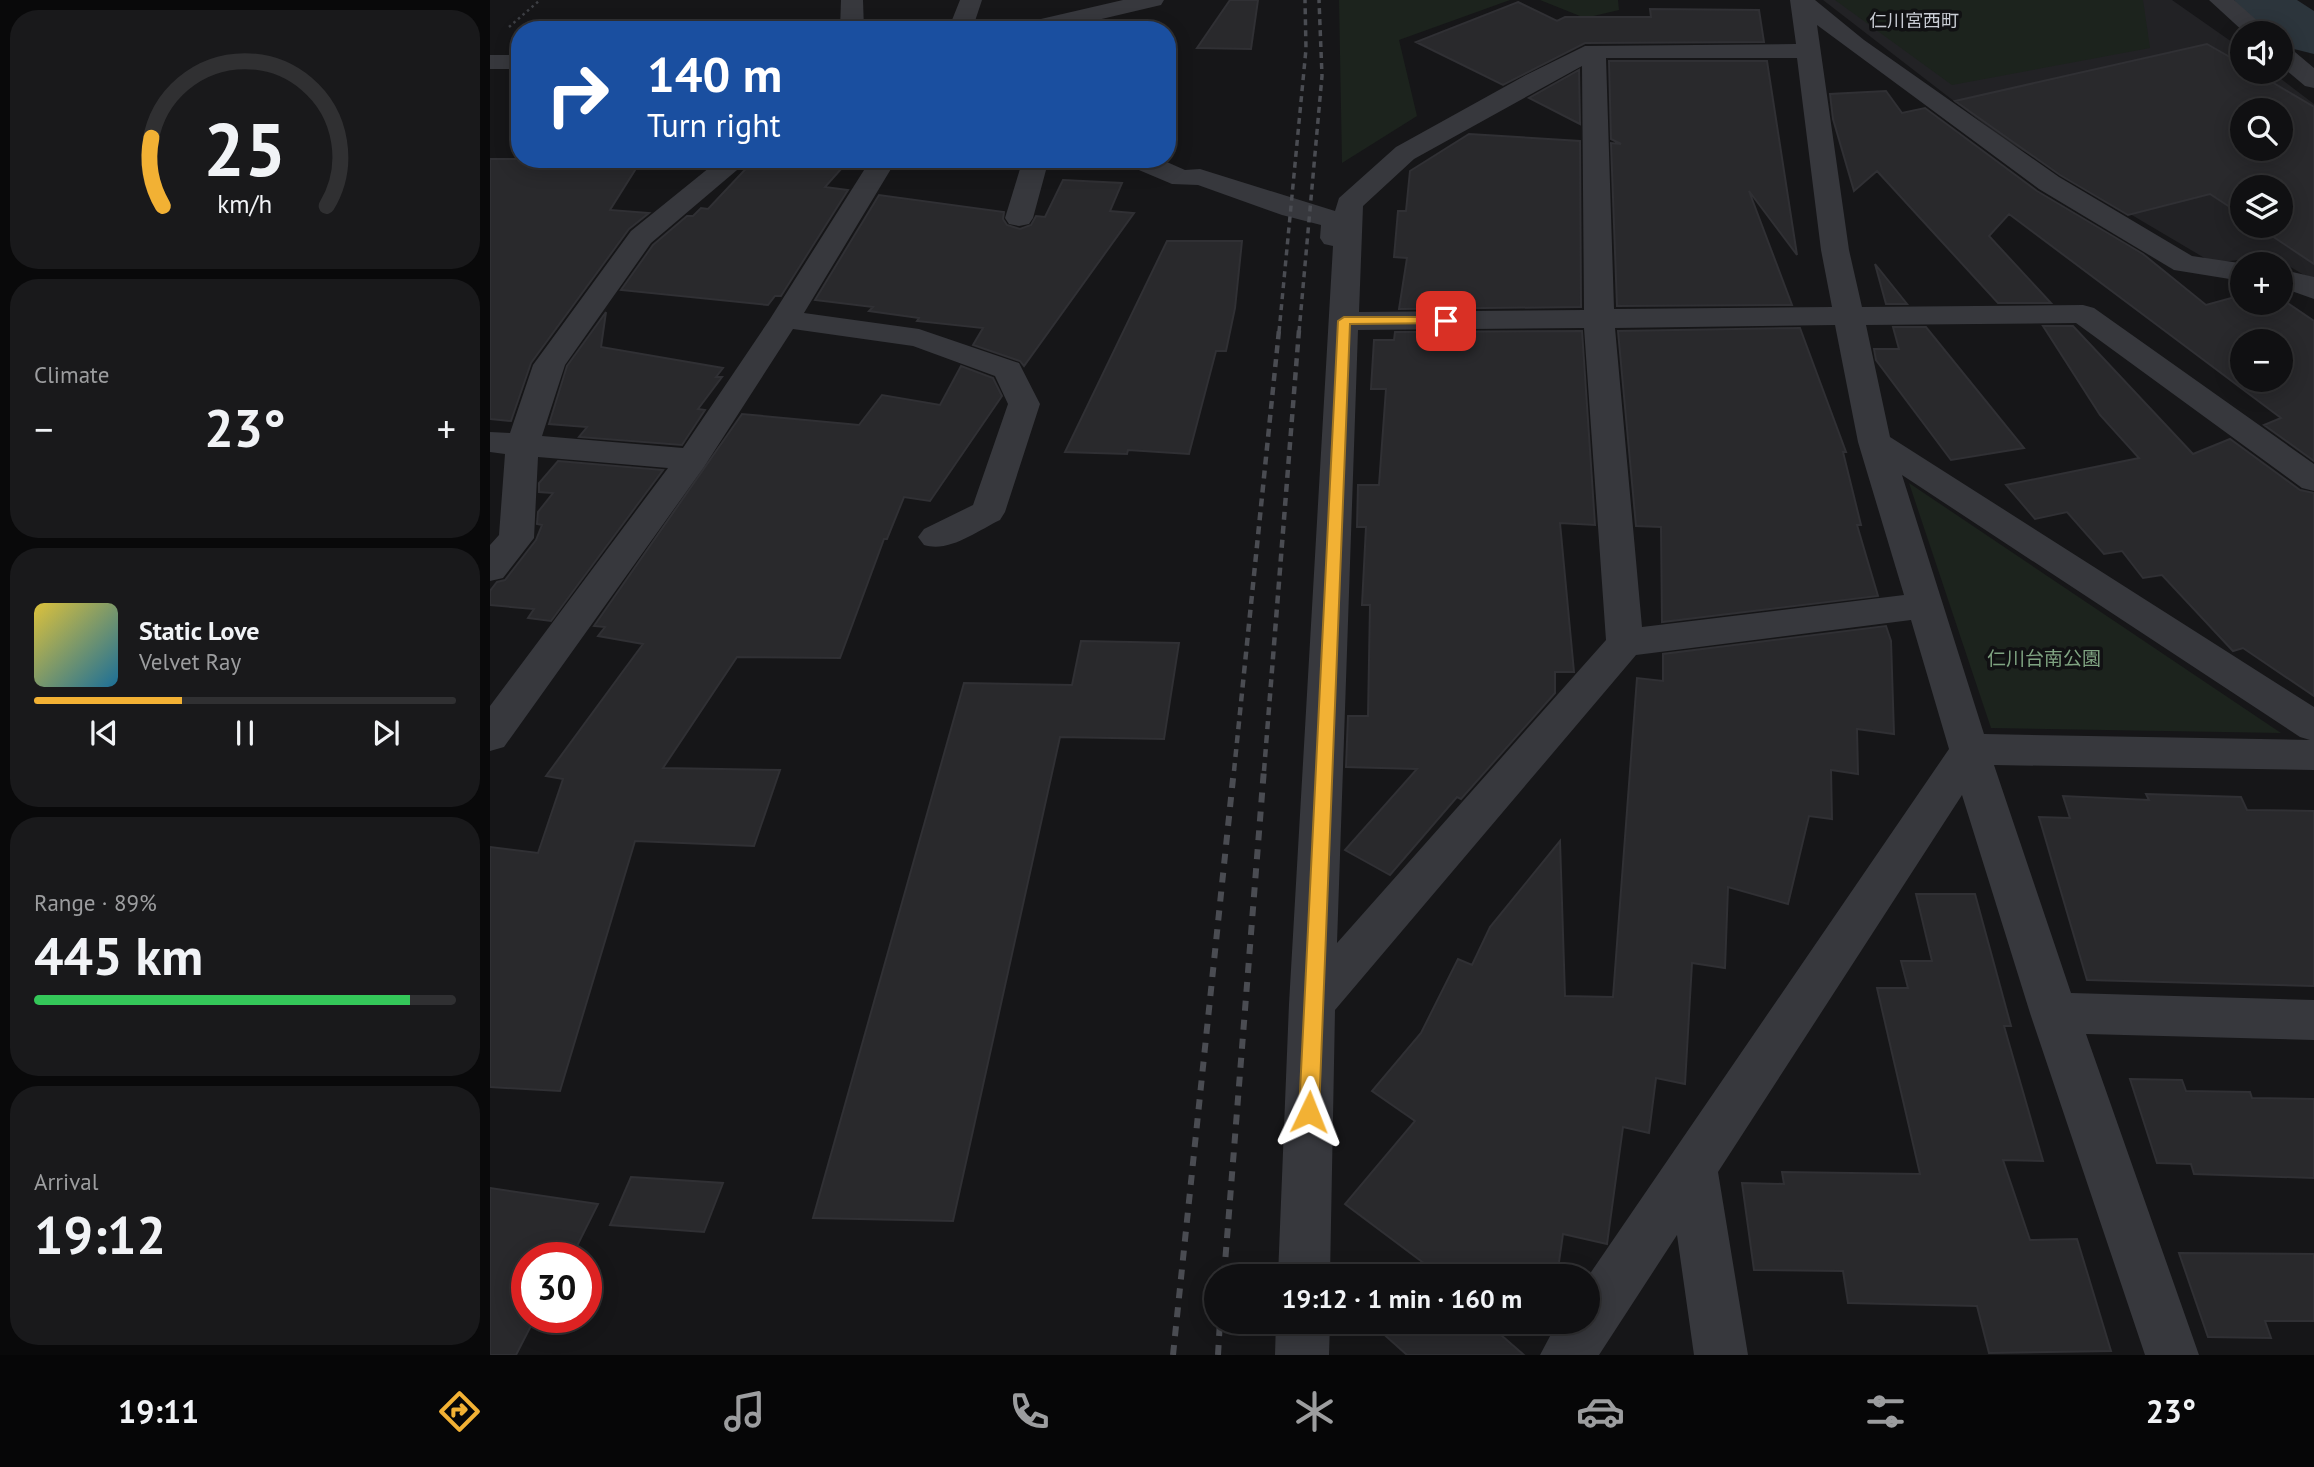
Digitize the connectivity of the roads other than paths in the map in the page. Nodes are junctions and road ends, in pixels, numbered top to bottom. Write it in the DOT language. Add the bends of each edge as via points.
graph roads {
  1 [pos="852,0"];
  2 [pos="971,0"];
  3 [pos="1153,0"];
  4 [pos="1801,0"];
  5 [pos="2220,0"];
  6 [pos="852,21"];
  7 [pos="963,21"];
  8 [pos="1062,21"];
  9 [pos="2245,21"];
  10 [pos="1594,51"];
  11 [pos="1808,51"];
  12 [pos="490,62"];
  13 [pos="511,62"];
  14 [pos="2293,63"];
  15 [pos="2313,80"];
  16 [pos="726,168"];
  17 [pos="878,168"];
  18 [pos="1033,168"];
  19 [pos="1158,168"];
  20 [pos="1019,218"];
  21 [pos="1348,238"];
  22 [pos="2230,270"];
  23 [pos="2293,280"];
  24 [pos="2314,290"];
  25 [pos="1851,316"];
  26 [pos="785,319"];
  27 [pos="1344,321"];
  28 [pos="1599,321"];
  29 [pos="1875,442"];
  30 [pos="506,444"];
  31 [pos="692,459"];
  32 [pos="2314,480"];
  33 [pos="936,537"];
  34 [pos="490,569"];
  35 [pos="1923,606"];
  36 [pos="1625,643"];
  37 [pos="2314,726"];
  38 [pos="490,736"];
  39 [pos="1971,749"];
  40 [pos="2314,755"];
  41 [pos="1312,1004"];
  42 [pos="2053,1013"];
  43 [pos="2314,1020"];
  44 [pos="1692,1168"];
  45 [pos="1304,1264"];
  46 [pos="1303,1334"];
  47 [pos="1302,1355"];
  48 [pos="1567,1355"];
  49 [pos="1721,1355"];
  50 [pos="2172,1355"];
  1 -- 6 [label="street"];
  2 -- 7 [label="street"];
  3 -- 8 [label="street"];
  4 -- 11 [label="street"];
  4 -- 22 [label="street" via="1856,45 2049,183 2184,264"];
  5 -- 9 [label="street"];
  10 -- 11 [label="street"];
  10 -- 21 [label="street" via="1405,153 1349,204"];
  10 -- 28 [label="street"];
  11 -- 25 [label="street" via="1835,250"];
  12 -- 13 [label="street"];
  14 -- 15 [label="street"];
  16 -- 30 [label="street" via="641,237 549,365"];
  17 -- 26 [label="street"];
  18 -- 20 [label="street"];
  19 -- 21 [label="street" via="1336,220 1334,238"];
  21 -- 27 [label="street"];
  23 -- 24 [label="street"];
  25 -- 28 [label="street"];
  25 -- 29 [label="street"];
  25 -- 32 [label="street" via="2082,314"];
  26 -- 31 [label="street"];
  26 -- 33 [label="street" via="919,338 1008,370 1024,404 988,512"];
  27 -- 28 [label="street"];
  27 -- 41 [label="street"];
  28 -- 36 [label="street"];
  29 -- 35 [label="street"];
  29 -- 37 [label="street"];
  30 -- 31 [label="street"];
  30 -- 34 [label="street" via="516,538"];
  31 -- 38 [label="street"];
  35 -- 36 [label="street"];
  35 -- 39 [label="street"];
  36 -- 41 [label="street"];
  39 -- 40 [label="street"];
  39 -- 42 [label="street"];
  39 -- 44 [label="street"];
  41 -- 45 [label="street"];
  42 -- 43 [label="street"];
  42 -- 50 [label="street"];
  44 -- 48 [label="street"];
  44 -- 49 [label="street"];
  46 -- 47 [label="street"];
}
